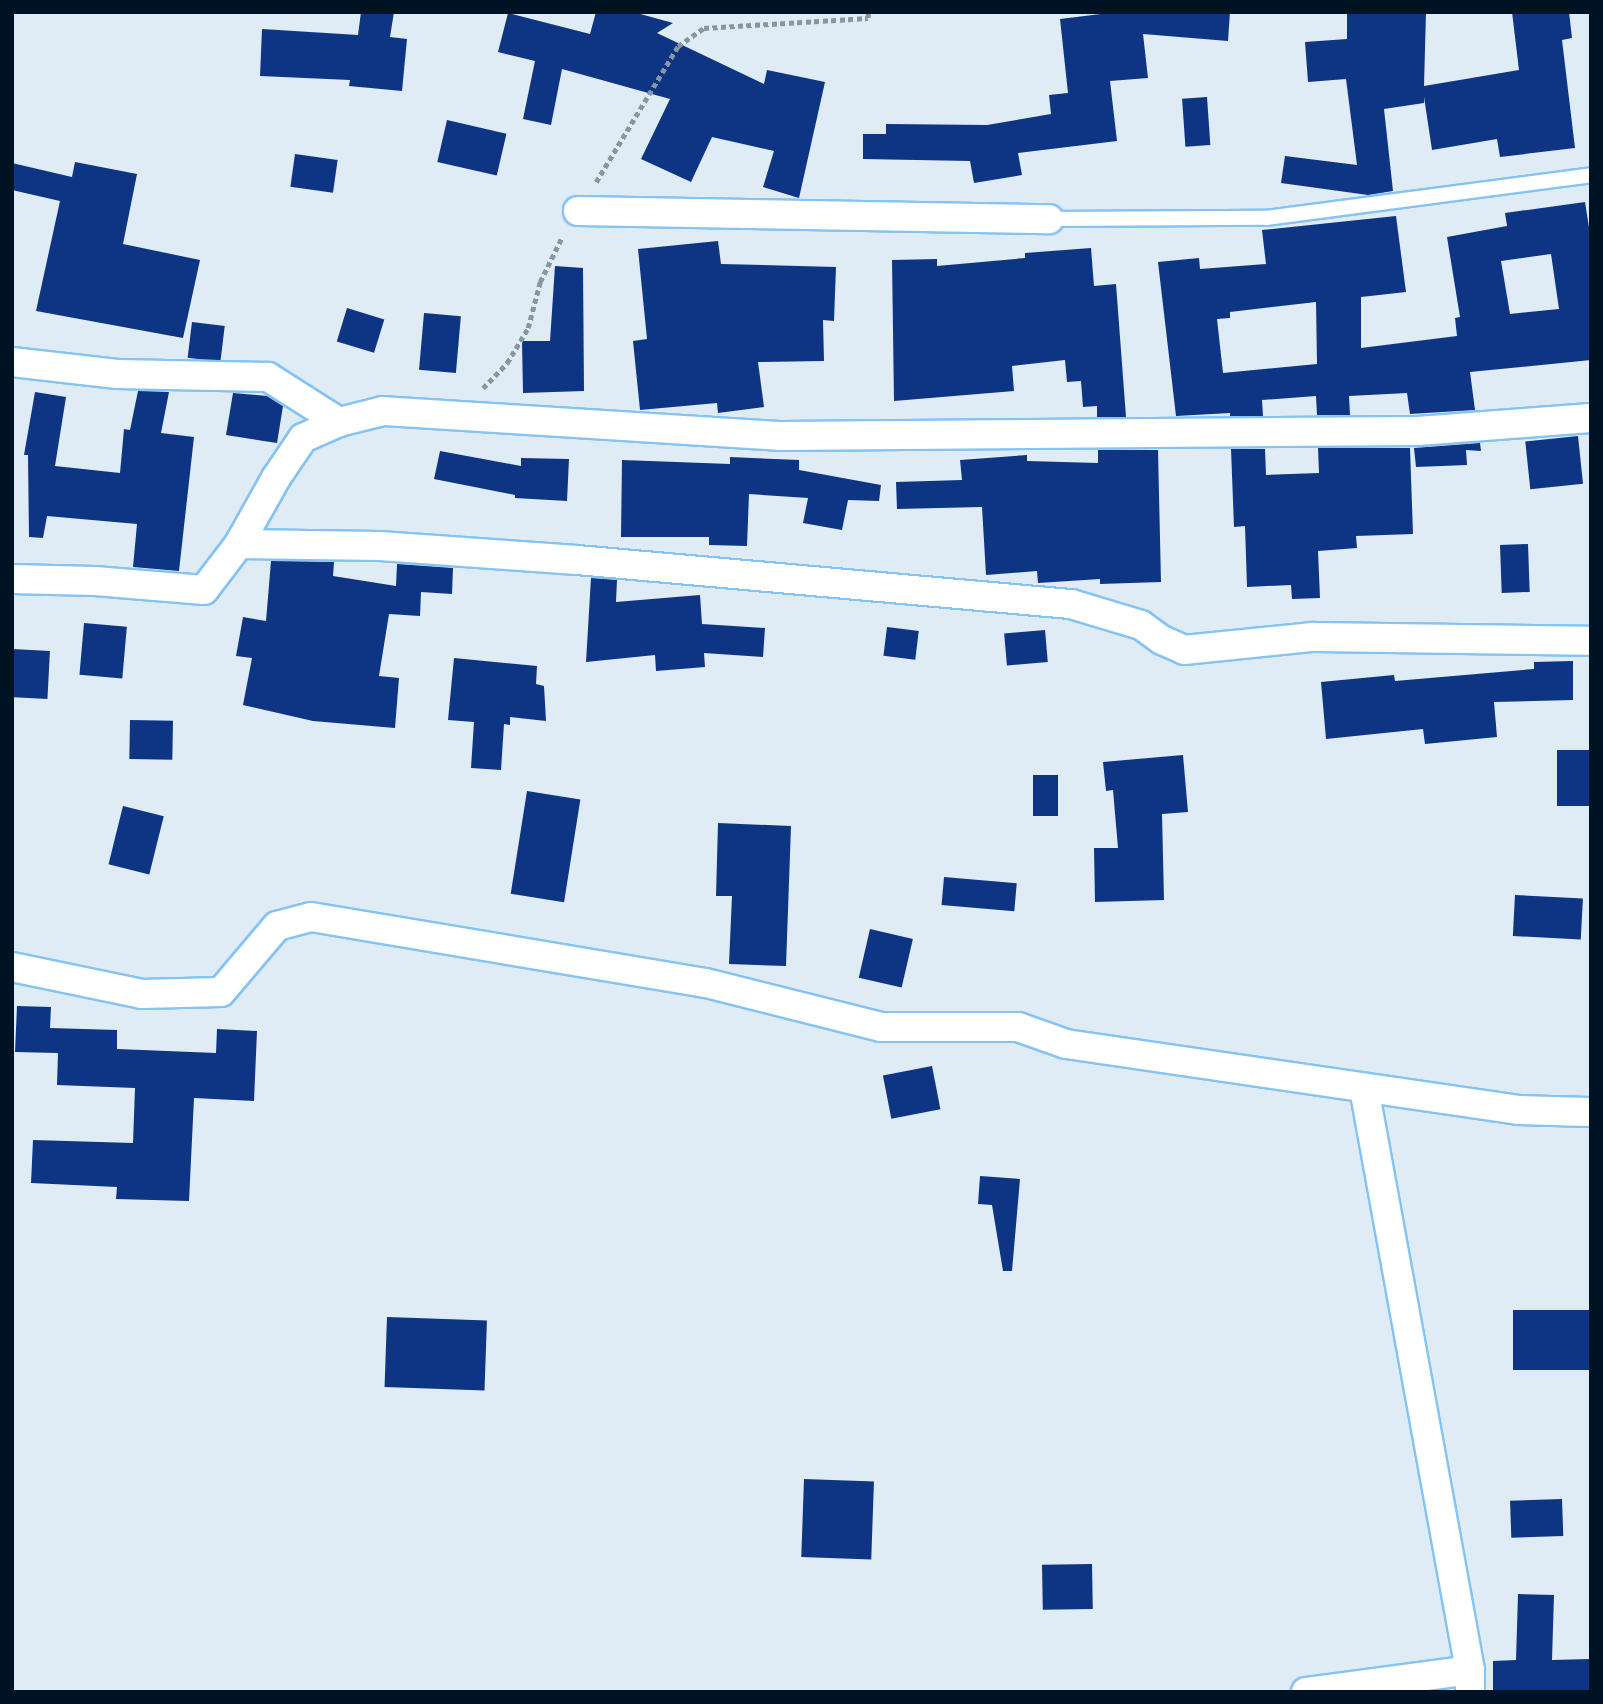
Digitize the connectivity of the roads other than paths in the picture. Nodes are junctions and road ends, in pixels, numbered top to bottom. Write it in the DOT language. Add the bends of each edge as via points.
graph roads {
  1 [pos="1591,175"];
  2 [pos="578,211"];
  3 [pos="1049,219"];
  4 [pos="12,362"];
  5 [pos="1591,418"];
  6 [pos="339,422"];
  7 [pos="239,544"];
  8 [pos="12,579"];
  9 [pos="1591,641"];
  10 [pos="12,967"];
  11 [pos="1364,1088"];
  12 [pos="1591,1112"];
  13 [pos="1470,1681"];
  14 [pos="1306,1692"];
  1 -- 3 [label="lane" via="1266,218"];
  2 -- 3 [label="street"];
  4 -- 6 [label="street" via="117,374 268,377"];
  5 -- 6 [label="street" via="1418,431 936,437 780,436 383,411"];
  6 -- 7 [label="street" via="303,438"];
  7 -- 8 [label="street" via="204,590"];
  7 -- 9 [label="street" via="380,546 577,560 1070,604 1141,625 1184,650 1313,637"];
  10 -- 11 [label="street" via="142,994 221,992 277,926 311,917 706,983 881,1027 1018,1027 1066,1044"];
  11 -- 12 [label="street" via="1518,1110"];
  11 -- 13 [label="street"];
  13 -- 14 [label="street"];
}
